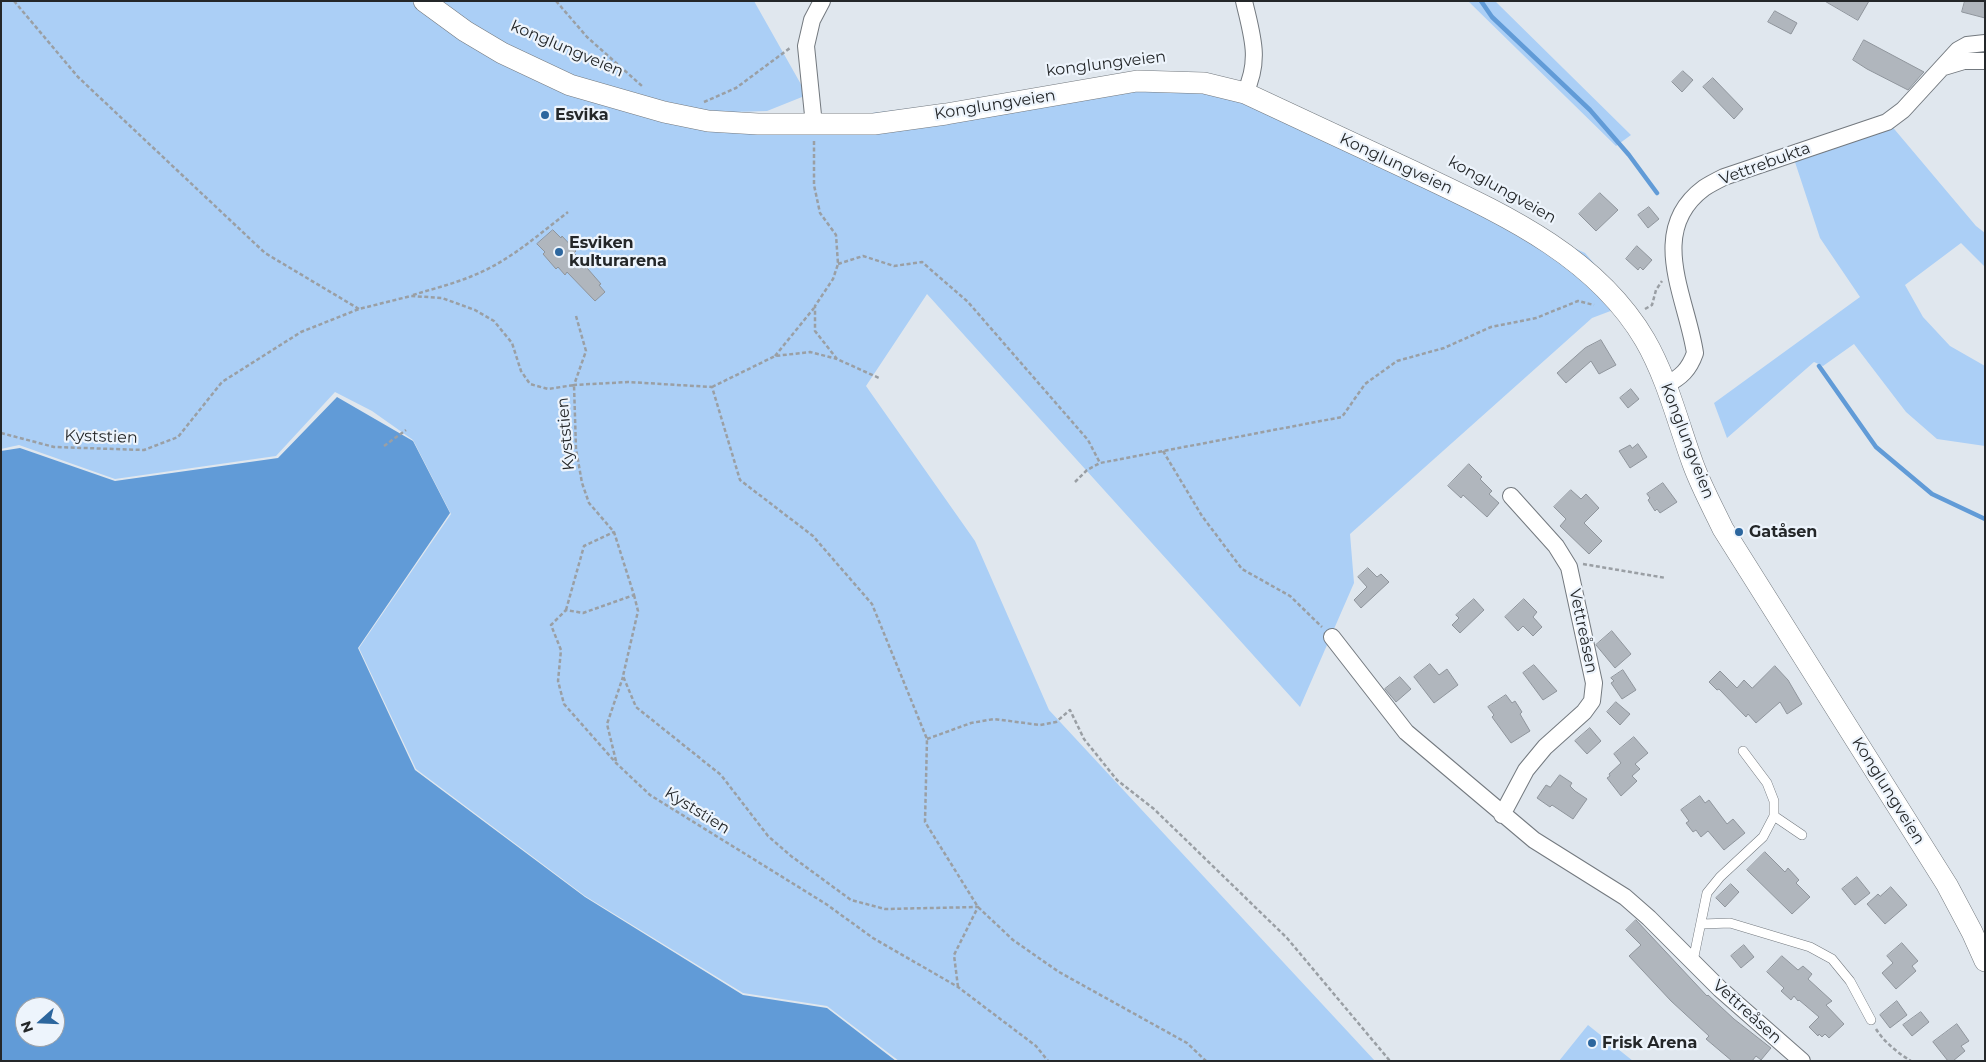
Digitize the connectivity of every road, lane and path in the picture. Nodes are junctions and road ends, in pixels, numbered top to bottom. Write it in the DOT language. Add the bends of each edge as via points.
graph roads {
  1 [pos="14,1"];
  2 [pos="424,1"];
  3 [pos="556,1"];
  4 [pos="822,1"];
  5 [pos="1244,1"];
  6 [pos="794,43"];
  7 [pos="1985,43"];
  8 [pos="1985,61"];
  9 [pos="1944,67"];
  10 [pos="1245,93"];
  11 [pos="709,105"];
  12 [pos="664,112"];
  13 [pos="814,125"];
  14 [pos="568,212"];
  15 [pos="1673,262"];
  16 [pos="838,264"];
  17 [pos="411,296"];
  18 [pos="815,306"];
  19 [pos="359,309"];
  20 [pos="1633,309"];
  21 [pos="576,316"];
  22 [pos="775,356"];
  23 [pos="837,359"];
  24 [pos="879,378"];
  25 [pos="574,385"];
  26 [pos="1666,385"];
  27 [pos="712,387"];
  28 [pos="406,430"];
  29 [pos="1,433"];
  30 [pos="384,446"];
  31 [pos="1162,451"];
  32 [pos="1100,463"];
  33 [pos="1075,482"];
  34 [pos="1510,496"];
  35 [pos="614,532"];
  36 [pos="1569,567"];
  37 [pos="1666,578"];
  38 [pos="634,595"];
  39 [pos="566,610"];
  40 [pos="1332,637"];
  41 [pos="623,676"];
  42 [pos="927,738"];
  43 [pos="1743,751"];
  44 [pos="616,763"];
  45 [pos="1502,815"];
  46 [pos="1774,816"];
  47 [pos="1802,835"];
  48 [pos="978,907"];
  49 [pos="1702,924"];
  50 [pos="1693,961"];
  51 [pos="1985,961"];
  52 [pos="958,987"];
  53 [pos="1871,1020"];
  54 [pos="1048,1061"];
  55 [pos="1206,1061"];
  56 [pos="1390,1061"];
  57 [pos="1802,1061"];
  58 [pos="1911,1061"];
  1 -- 19 [label="path" via="78,77 265,253"];
  2 -- 12 [label="street, Konglungveien" via="487,44 570,86"];
  3 -- 12 [label="path" via="587,37 648,92"];
  4 -- 13 [label="street" via="812,20 806,46"];
  5 -- 10 [label="street" via="1255,64"];
  6 -- 11 [label="path" via="736,88 699,104"];
  7 -- 9 [label="street, Vettrebukta" via="1967,45 1958,50"];
  8 -- 9 [label="street" via="1964,61"];
  9 -- 15 [label="street, Vettrebukta" via="1887,122 1740,171 1704,188 1687,205 1677,222"];
  10 -- 13 [label="street, Konglungveien" via="1204,83 1137,81 874,124"];
  10 -- 20 [label="street, Konglungveien" via="1490,208 1548,242"];
  12 -- 13 [label="street, Konglungveien" via="708,121"];
  13 -- 16 [label="path" via="814,185 820,213 836,236"];
  14 -- 17 [label="path" via="497,264 472,276"];
  15 -- 20 [label="path" via="1656,290 1652,305"];
  15 -- 26 [label="street, Vettrebukta" via="1695,353 1691,365"];
  16 -- 18 [label="path" via="833,279"];
  16 -- 32 [label="path" via="863,256 894,266 922,262 968,302 1088,440"];
  17 -- 19 [label="path, Kyststien"];
  17 -- 25 [label="path, Kyststien" via="442,298 494,321 512,343 521,371 530,384 548,389"];
  18 -- 22 [label="path"];
  18 -- 23 [label="path" via="816,331"];
  19 -- 29 [label="path, Kyststien" via="301,332 222,382 178,437 144,450 54,446"];
  20 -- 26 [label="street, Konglungveien"];
  20 -- 31 [label="path" via="1607,308 1578,301 1536,318 1491,327 1444,348 1397,360 1365,384 1342,417"];
  21 -- 25 [label="path" via="586,351"];
  22 -- 23 [label="path" via="810,352"];
  22 -- 27 [label="path"];
  23 -- 24 [label="path"];
  25 -- 27 [label="path" via="628,382"];
  25 -- 35 [label="path, Kyststien" via="576,449 582,483 589,503"];
  26 -- 51 [label="street, Konglungveien" via="1694,467 1723,530 1947,885"];
  27 -- 42 [label="path" via="740,480 813,536 872,604"];
  28 -- 30 [label="path"];
  31 -- 32 [label="path"];
  31 -- 40 [label="path" via="1202,516 1242,569 1290,596"];
  32 -- 33 [label="path"];
  34 -- 36 [label="street, Vettreåsen" via="1556,546"];
  35 -- 38 [label="path, Kyststien"];
  35 -- 39 [label="path" via="584,546"];
  36 -- 37 [label="path" via="1583,564"];
  36 -- 45 [label="street, Vettreåsen" via="1594,683 1592,701 1545,746 1526,770"];
  38 -- 39 [label="path" via="583,613"];
  38 -- 41 [label="path, Kyststien" via="638,611"];
  39 -- 44 [label="path, Kyststien" via="551,625 562,650 558,681 564,704"];
  40 -- 45 [label="street, Vettreåsen" via="1406,732"];
  41 -- 44 [label="path, Kyststien" via="608,724"];
  41 -- 48 [label="path" via="636,707 721,775 773,841 851,900 885,909"];
  42 -- 48 [label="path" via="926,822"];
  42 -- 56 [label="path" via="994,719 1048,724 1056,722 1070,710 1084,740 1117,780 1154,808 1287,938"];
  43 -- 46 [label="lane" via="1767,784 1774,801"];
  44 -- 52 [label="path, Kyststien" via="650,795 826,904 872,938"];
  45 -- 50 [label="street, Vettreåsen" via="1534,840 1625,897"];
  46 -- 47 [label="lane"];
  46 -- 49 [label="lane" via="1763,837 1707,893"];
  48 -- 52 [label="path" via="954,955"];
  48 -- 55 [label="path" via="1013,940 1059,972 1187,1043"];
  49 -- 50 [label="lane"];
  49 -- 53 [label="lane" via="1730,923 1810,946 1832,959 1850,981"];
  50 -- 57 [label="street, Vettreåsen"];
  52 -- 54 [label="path, Kyststien" via="1036,1046"];
  53 -- 58 [label="path" via="1880,1036"];
}
